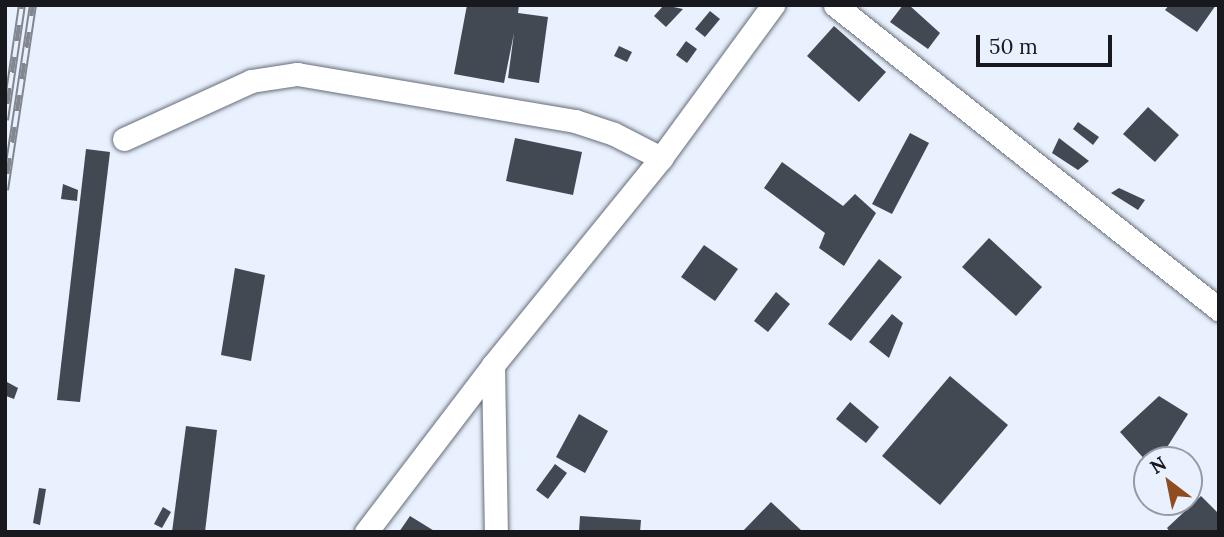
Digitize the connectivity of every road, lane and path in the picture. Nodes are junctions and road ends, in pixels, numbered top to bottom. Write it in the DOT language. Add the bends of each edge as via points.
graph roads {
  1 [pos="773,5"];
  2 [pos="835,5"];
  3 [pos="124,139"];
  4 [pos="661,158"];
  5 [pos="1219,309"];
  6 [pos="493,365"];
  7 [pos="366,532"];
  8 [pos="496,532"];
  1 -- 4 [label="street"];
  2 -- 5 [label="street"];
  3 -- 4 [label="street" via="251,81 297,74 575,121"];
  4 -- 6 [label="street"];
  6 -- 7 [label="street"];
  6 -- 8 [label="street"];
}
